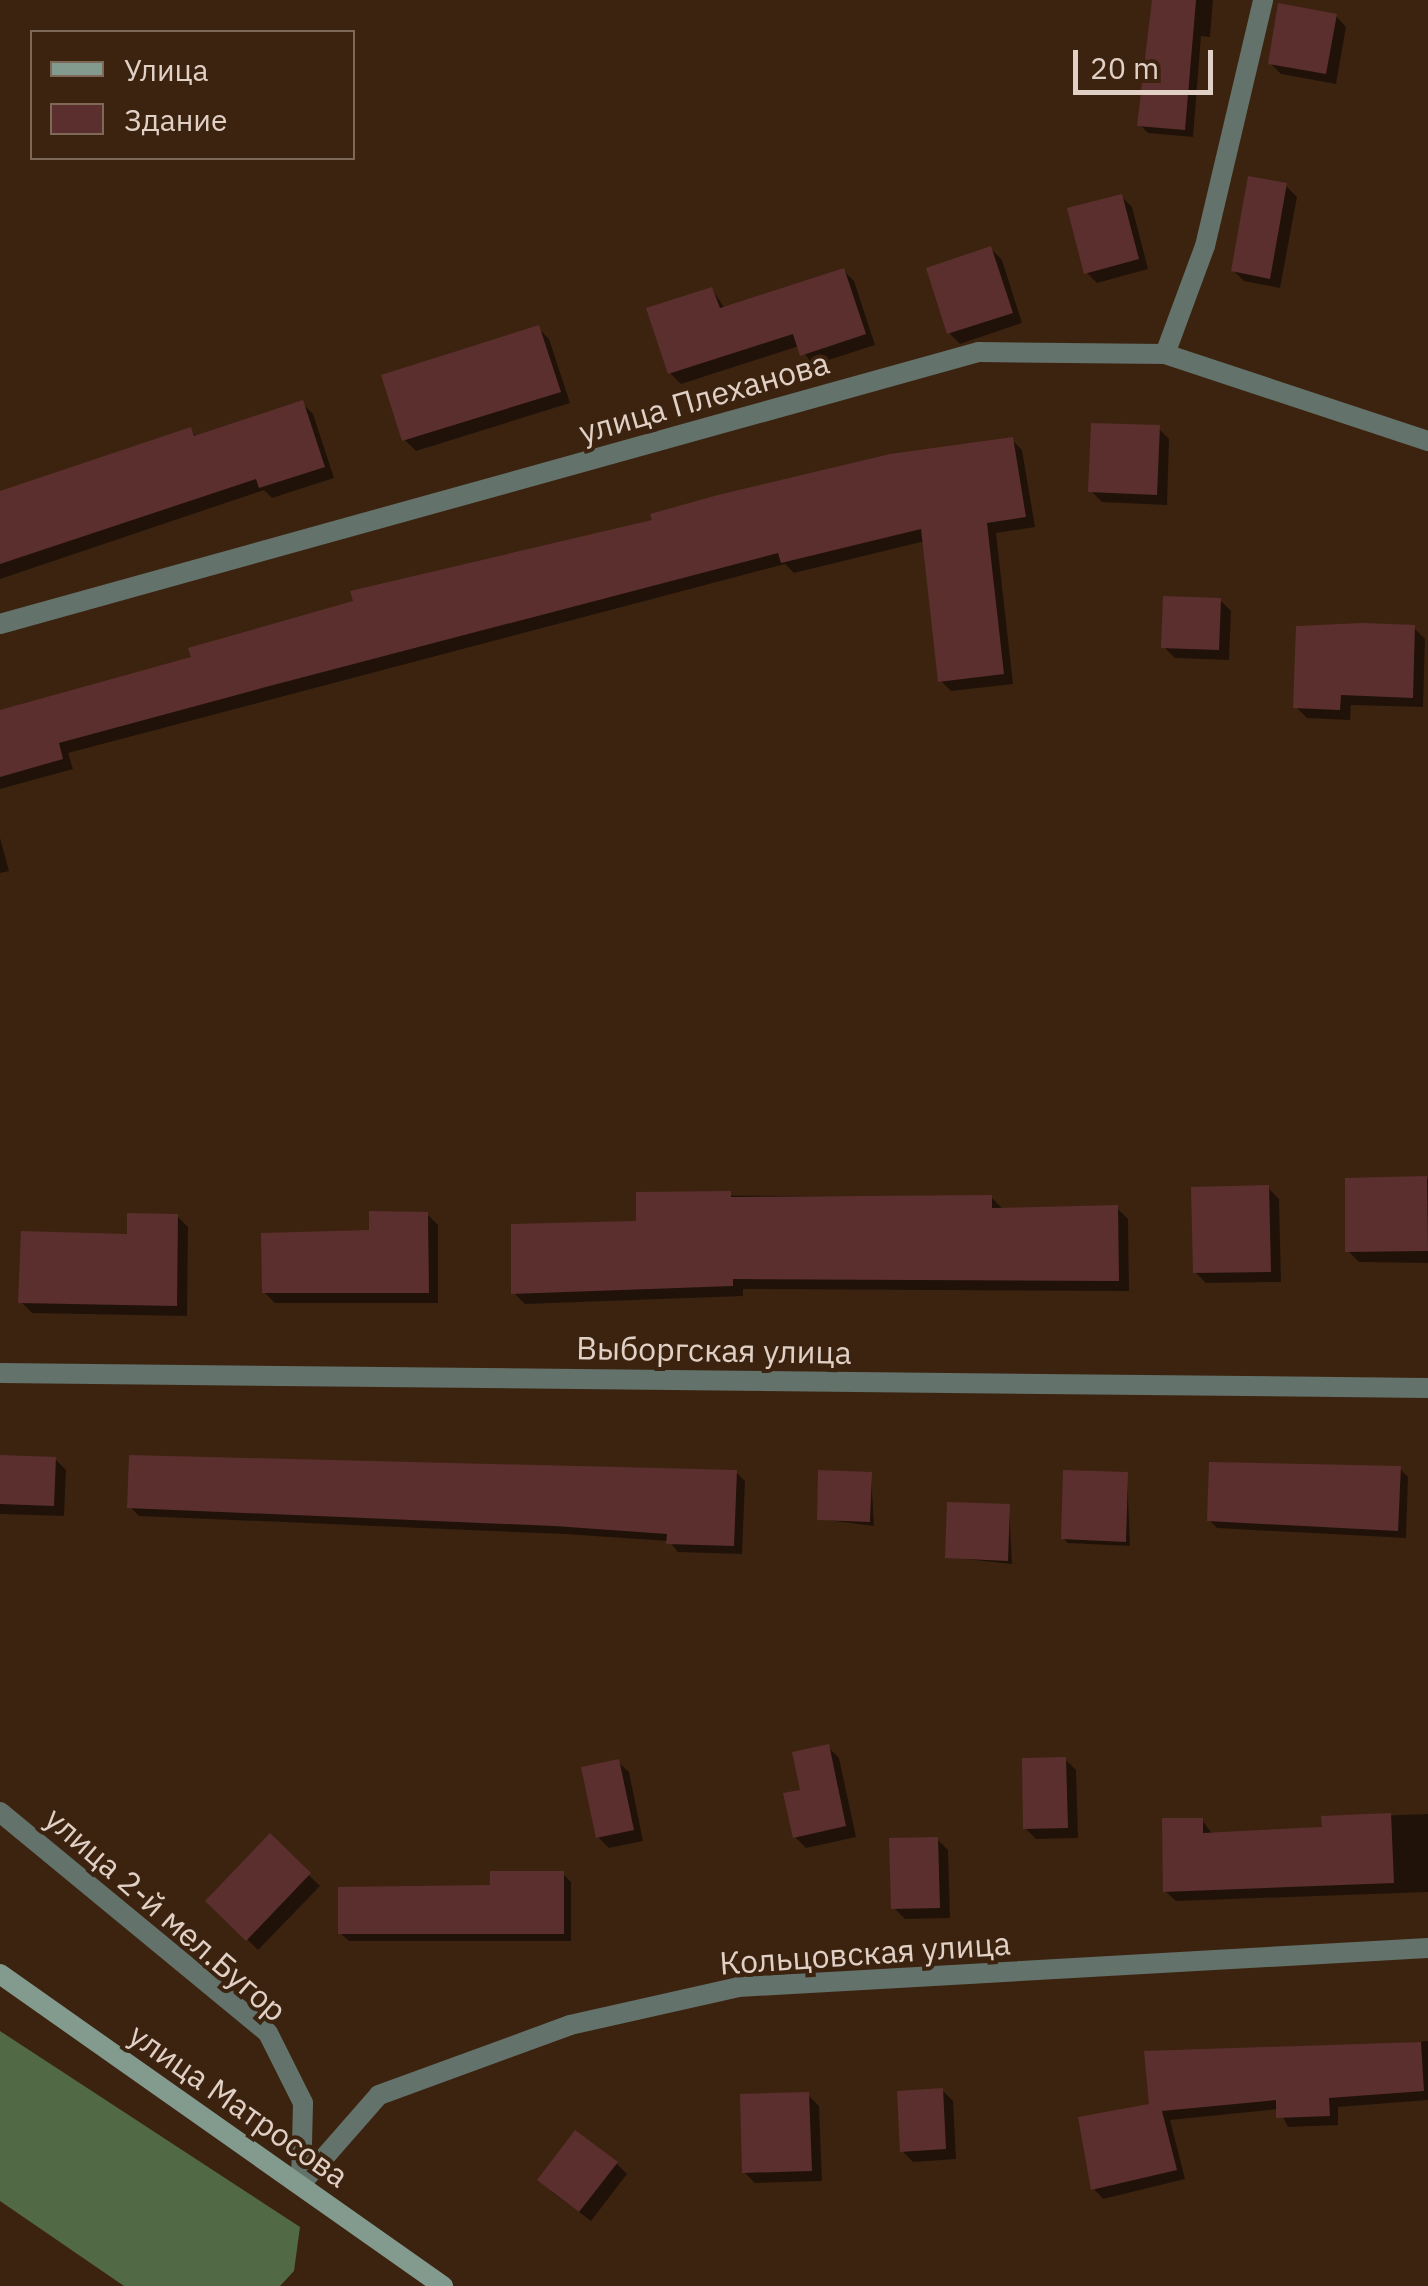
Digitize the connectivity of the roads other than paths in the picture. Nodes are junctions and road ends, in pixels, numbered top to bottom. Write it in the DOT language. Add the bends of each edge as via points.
graph roads {
  1 [pos="1263,0"];
  2 [pos="1165,354"];
  3 [pos="1428,441"];
  4 [pos="0,624"];
  5 [pos="0,1373"];
  6 [pos="1428,1388"];
  7 [pos="0,1812"];
  8 [pos="1428,1948"];
  9 [pos="0,1974"];
  10 [pos="301,2184"];
  11 [pos="431,2283"];
  1 -- 2 [label="street" via="1204,246"];
  2 -- 3 [label="street, улица Плеханова"];
  2 -- 4 [label="street, улица Плеханова" via="979,352"];
  5 -- 6 [label="street, Выборгская улица"];
  7 -- 10 [label="street, улица 2-й мел.Бугор" via="268,2033 303,2103"];
  8 -- 10 [label="street, Кольцовская улица" via="738,1987 570,2025 379,2095"];
  9 -- 10 [label="main road, улица Матросова"];
  10 -- 11 [label="main road, улица Матросова"];
}
